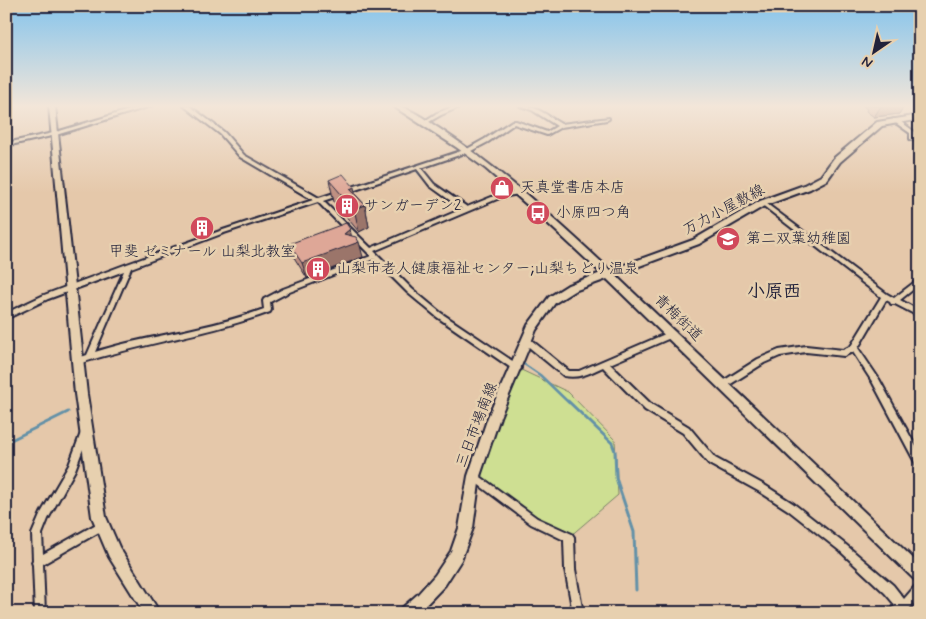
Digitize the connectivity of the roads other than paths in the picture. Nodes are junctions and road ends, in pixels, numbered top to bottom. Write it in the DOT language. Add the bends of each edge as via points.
graph roads {
  1 [pos="54,134"];
  2 [pos="50,135"];
  3 [pos="224,135"];
  4 [pos="445,135"];
  5 [pos="492,135"];
  6 [pos="866,135"];
  7 [pos="6,145"];
  8 [pos="469,150"];
  9 [pos="418,167"];
  10 [pos="519,192"];
  11 [pos="320,201"];
  12 [pos="763,203"];
  13 [pos="467,210"];
  14 [pos="372,254"];
  15 [pos="129,266"];
  16 [pos="608,274"];
  17 [pos="920,280"];
  18 [pos="71,287"];
  19 [pos="885,296"];
  20 [pos="893,302"];
  21 [pos="920,314"];
  22 [pos="6,316"];
  23 [pos="672,334"];
  24 [pos="527,341"];
  25 [pos="854,348"];
  26 [pos="90,356"];
  27 [pos="78,361"];
  28 [pos="604,363"];
  29 [pos="517,368"];
  30 [pos="723,385"];
  31 [pos="86,430"];
  32 [pos="920,463"];
  33 [pos="474,476"];
  34 [pos="103,525"];
  35 [pos="38,562"];
  36 [pos="920,575"];
  37 [pos="920,589"];
  38 [pos="904,607"];
  39 [pos="40,613"];
  40 [pos="153,613"];
  41 [pos="407,613"];
  42 [pos="578,613"];
  43 [pos="892,613"];
  1 -- 18 [label="main road"];
  2 -- 7 [label="street"];
  3 -- 11 [label="street" via="242,156"];
  4 -- 8 [label="main road, 青梅街道"];
  5 -- 8 [label="street"];
  6 -- 12 [label="main road, 万力小屋敷線" via="836,160 824,178"];
  8 -- 9 [label="street"];
  8 -- 10 [label="main road, 青梅街道"];
  9 -- 11 [label="street"];
  9 -- 13 [label="street" via="432,184"];
  10 -- 13 [label="street" via="501,195"];
  10 -- 16 [label="main road, 青梅街道"];
  11 -- 14 [label="street"];
  11 -- 15 [label="street"];
  12 -- 16 [label="main road, 万力小屋敷線" via="696,242"];
  12 -- 19 [label="street"];
  13 -- 14 [label="street"];
  14 -- 26 [label="street" via="285,291 266,301 268,310 241,321"];
  14 -- 29 [label="street" via="438,315"];
  15 -- 18 [label="street"];
  15 -- 26 [label="street"];
  16 -- 23 [label="main road, 青梅街道"];
  16 -- 24 [label="main road, 三日市場南線" via="552,300 540,314"];
  17 -- 20 [label="street"];
  18 -- 22 [label="street"];
  18 -- 27 [label="main road"];
  19 -- 20 [label="street"];
  19 -- 25 [label="street"];
  20 -- 21 [label="street"];
  23 -- 28 [label="street"];
  23 -- 30 [label="main road, 青梅街道"];
  24 -- 28 [label="street" via="567,374 579,374"];
  24 -- 29 [label="main road, 三日市場南線"];
  25 -- 30 [label="street" via="844,353 806,349 779,353"];
  25 -- 32 [label="street" via="876,381"];
  26 -- 27 [label="street"];
  27 -- 31 [label="main road"];
  28 -- 38 [label="street" via="648,407 686,430 712,461 791,507 843,548 889,589"];
  29 -- 33 [label="main road, 三日市場南線" via="494,417"];
  30 -- 36 [label="main road, 青梅街道"];
  31 -- 34 [label="main road" via="99,517"];
  31 -- 35 [label="street" via="72,466 37,534"];
  33 -- 41 [label="main road, 三日市場南線" via="466,528 456,556 423,600"];
  33 -- 42 [label="street" via="534,521 569,537 570,569"];
  34 -- 35 [label="street"];
  34 -- 40 [label="main road" via="114,552"];
  35 -- 39 [label="street"];
  37 -- 38 [label="street"];
  38 -- 43 [label="street"];
}
